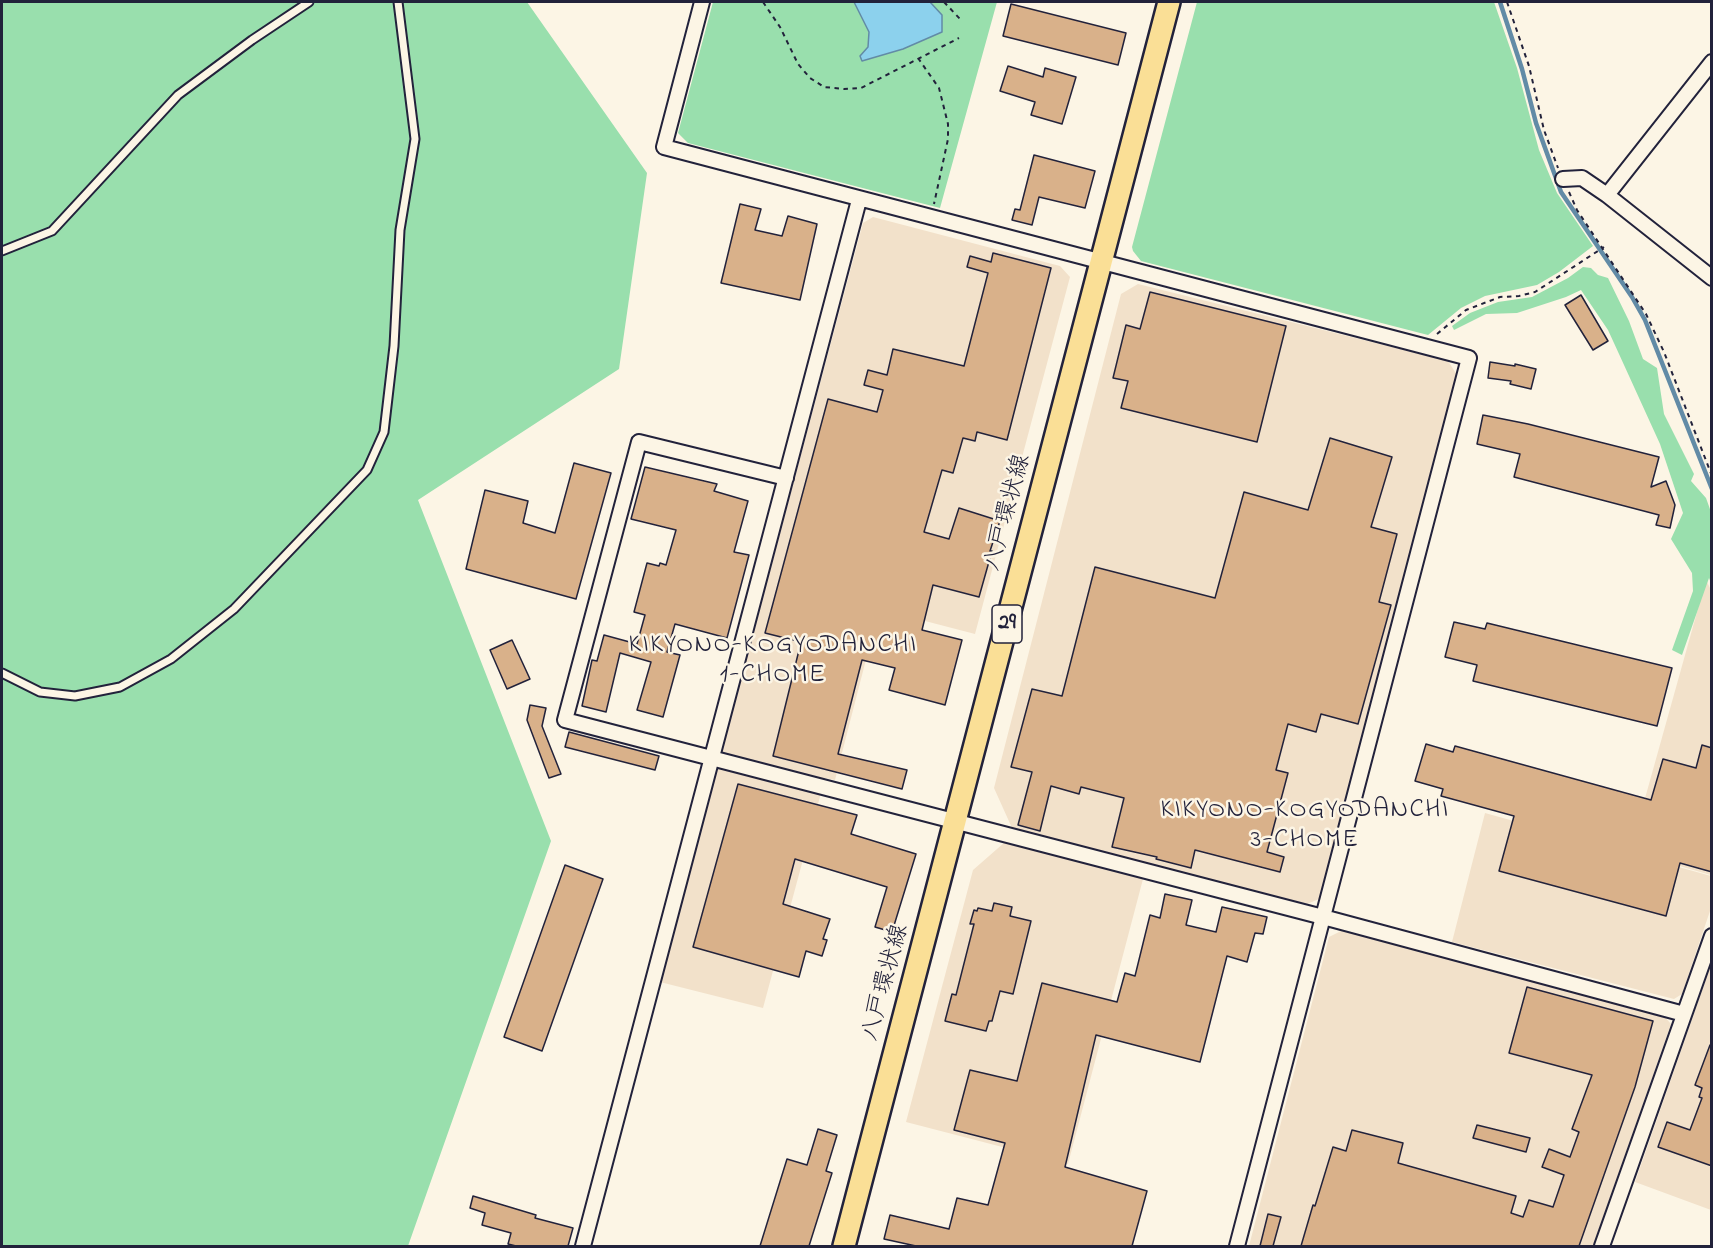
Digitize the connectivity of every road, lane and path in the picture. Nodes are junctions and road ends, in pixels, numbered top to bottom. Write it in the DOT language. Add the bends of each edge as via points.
graph roads {
  1 [pos="309,2"];
  2 [pos="398,2"];
  3 [pos="702,2"];
  4 [pos="763,2"];
  5 [pos="944,2"];
  6 [pos="1170,2"];
  7 [pos="1507,2"];
  8 [pos="960,20"];
  9 [pos="959,38"];
  10 [pos="918,58"];
  11 [pos="1712,62"];
  12 [pos="1563,179"];
  13 [pos="1607,195"];
  14 [pos="859,200"];
  15 [pos="928,218"];
  16 [pos="1604,247"];
  17 [pos="2,251"];
  18 [pos="1101,262"];
  19 [pos="1712,278"];
  20 [pos="1428,348"];
  21 [pos="1712,476"];
  22 [pos="786,478"];
  23 [pos="2,673"];
  24 [pos="712,758"];
  25 [pos="956,820"];
  26 [pos="1323,916"];
  27 [pos="1712,936"];
  28 [pos="1684,1014"];
  29 [pos="583,1246"];
  30 [pos="844,1246"];
  31 [pos="1237,1246"];
  32 [pos="1602,1246"];
  1 -- 17 [label="lane" via="178,95 52,231"];
  2 -- 23 [label="lane" via="415,139 400,230 394,346 384,432 367,470 234,609 171,659 120,687 75,696 40,692"];
  3 -- 14 [label="street" via="664,147"];
  4 -- 10 [label="path" via="798,64 824,87 861,88"];
  5 -- 8 [label="path"];
  6 -- 18 [label="main road, 八戸環状線 / 29"];
  7 -- 12 [label="path" via="1529,66 1544,130"];
  9 -- 10 [label="path"];
  10 -- 15 [label="path" via="939,88 948,124 943,166"];
  11 -- 13 [label="street"];
  12 -- 13 [label="street" via="1582,178"];
  12 -- 16 [label="path" via="1577,210"];
  13 -- 19 [label="street"];
  14 -- 15 [label="street"];
  14 -- 22 [label="street"];
  15 -- 18 [label="street"];
  16 -- 20 [label="path" via="1535,292 1500,297 1466,310 1431,340"];
  16 -- 21 [label="path" via="1646,314 1664,352"];
  18 -- 20 [label="street"];
  18 -- 25 [label="main road, 八戸環状線 / 29"];
  20 -- 26 [label="street" via="1469,358"];
  22 -- 24 [label="street"];
  22 -- 24 [label="street" via="639,442 577,673 565,720"];
  24 -- 25 [label="street"];
  24 -- 29 [label="street"];
  25 -- 26 [label="street"];
  25 -- 30 [label="main road, 八戸環状線 / 29"];
  26 -- 28 [label="street"];
  26 -- 31 [label="street"];
  27 -- 28 [label="street"];
  28 -- 32 [label="street"];
}
